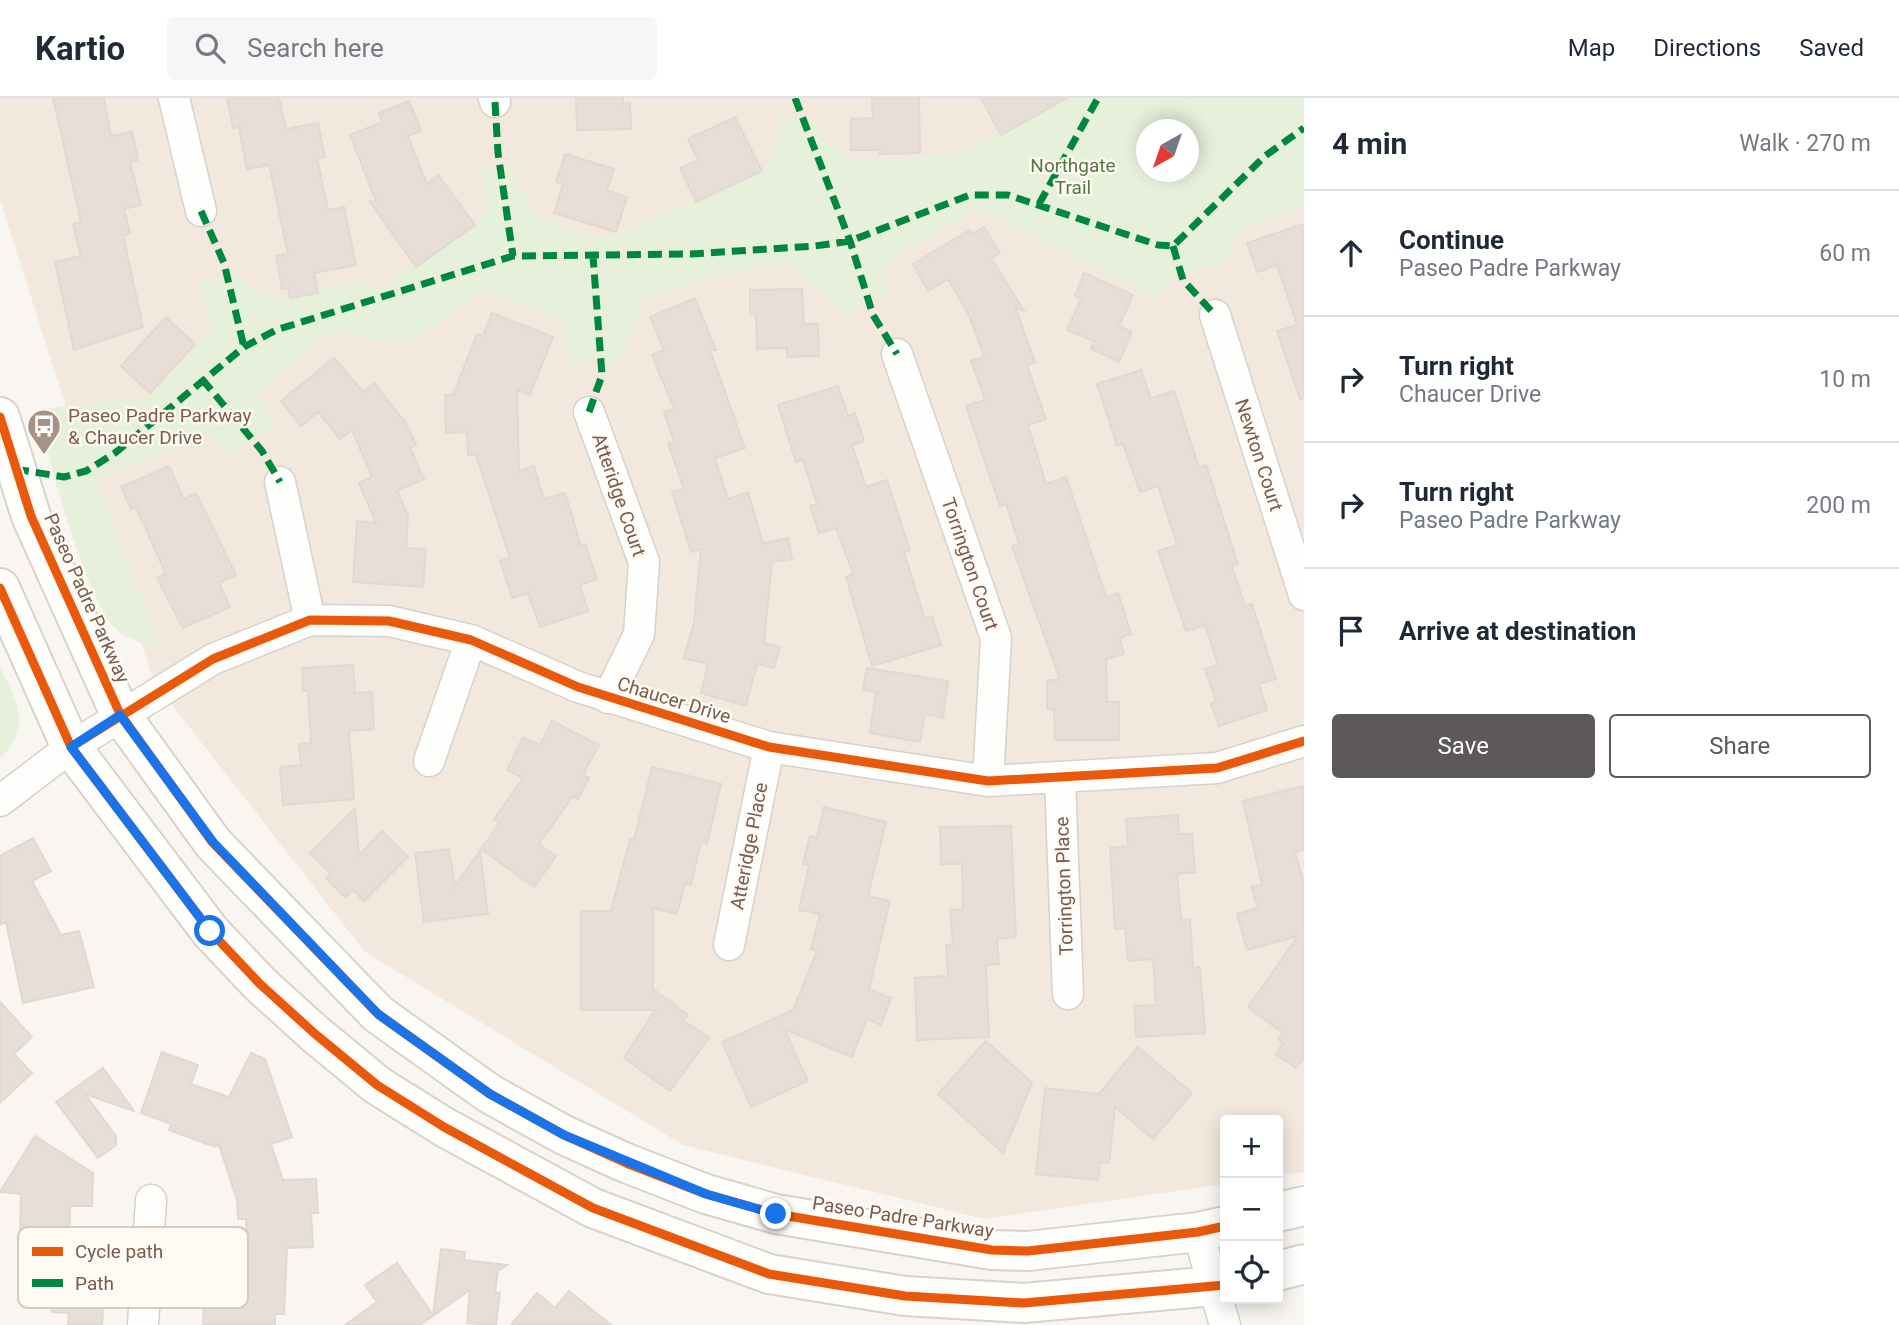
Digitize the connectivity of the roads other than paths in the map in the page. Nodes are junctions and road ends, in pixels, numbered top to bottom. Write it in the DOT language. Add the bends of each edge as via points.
graph roads {
  1 [pos="174,98"];
  2 [pos="201,211"];
  3 [pos="1215,315"];
  4 [pos="897,354"];
  5 [pos="589,412"];
  6 [pos="0,417"];
  7 [pos="280,482"];
  8 [pos="0,588"];
  9 [pos="1304,595"];
  10 [pos="310,620"];
  11 [pos="471,640"];
  12 [pos="608,698"];
  13 [pos="120,715"];
  14 [pos="1304,741"];
  15 [pos="71,747"];
  16 [pos="769,747"];
  17 [pos="429,761"];
  18 [pos="1060,778"];
  19 [pos="988,781"];
  20 [pos="0,802"];
  21 [pos="729,946"];
  22 [pos="1068,994"];
  23 [pos="151,1200"];
  24 [pos="1304,1206"];
  25 [pos="1283,1211"];
  26 [pos="149,1227"];
  27 [pos="1212,1229"];
  28 [pos="1304,1264"];
  29 [pos="1283,1270"];
  30 [pos="1219,1287"];
  31 [pos="1225,1325"];
  1 -- 2 [label="street"];
  3 -- 9 [label="street, Newton Court"];
  4 -- 19 [label="street, Torrington Court" via="996,639"];
  5 -- 12 [label="street, Atteridge Court" via="643,562 639,634"];
  6 -- 13 [label="main road, Paseo Padre Parkway" via="31,516"];
  7 -- 10 [label="street"];
  8 -- 15 [label="main road"];
  10 -- 11 [label="street, Chaucer Drive" via="389,621"];
  10 -- 13 [label="street, Chaucer Drive" via="213,659"];
  11 -- 12 [label="street, Chaucer Drive"];
  11 -- 17 [label="street"];
  12 -- 16 [label="street, Chaucer Drive"];
  13 -- 15 [label="street, Chaucer Drive"];
  13 -- 27 [label="main road, Paseo Padre Parkway" via="213,842 378,1014 490,1094 564,1135 706,1194 776,1214 992,1250 1028,1251"];
  14 -- 18 [label="street, Chaucer Drive" via="1217,768"];
  15 -- 20 [label="street, Chaucer Drive"];
  15 -- 30 [label="main road" via="210,931 314,1034 377,1085 433,1120 593,1208 769,1274 905,1296 1024,1303"];
  16 -- 19 [label="street, Chaucer Drive"];
  16 -- 21 [label="street, Atteridge Place"];
  18 -- 19 [label="street, Chaucer Drive"];
  18 -- 22 [label="street, Torrington Place"];
  23 -- 26 [label="street"];
  24 -- 25 [label="main road"];
  27 -- 30 [label="street"];
  28 -- 29 [label="main road"];
  30 -- 31 [label="street"];
}
